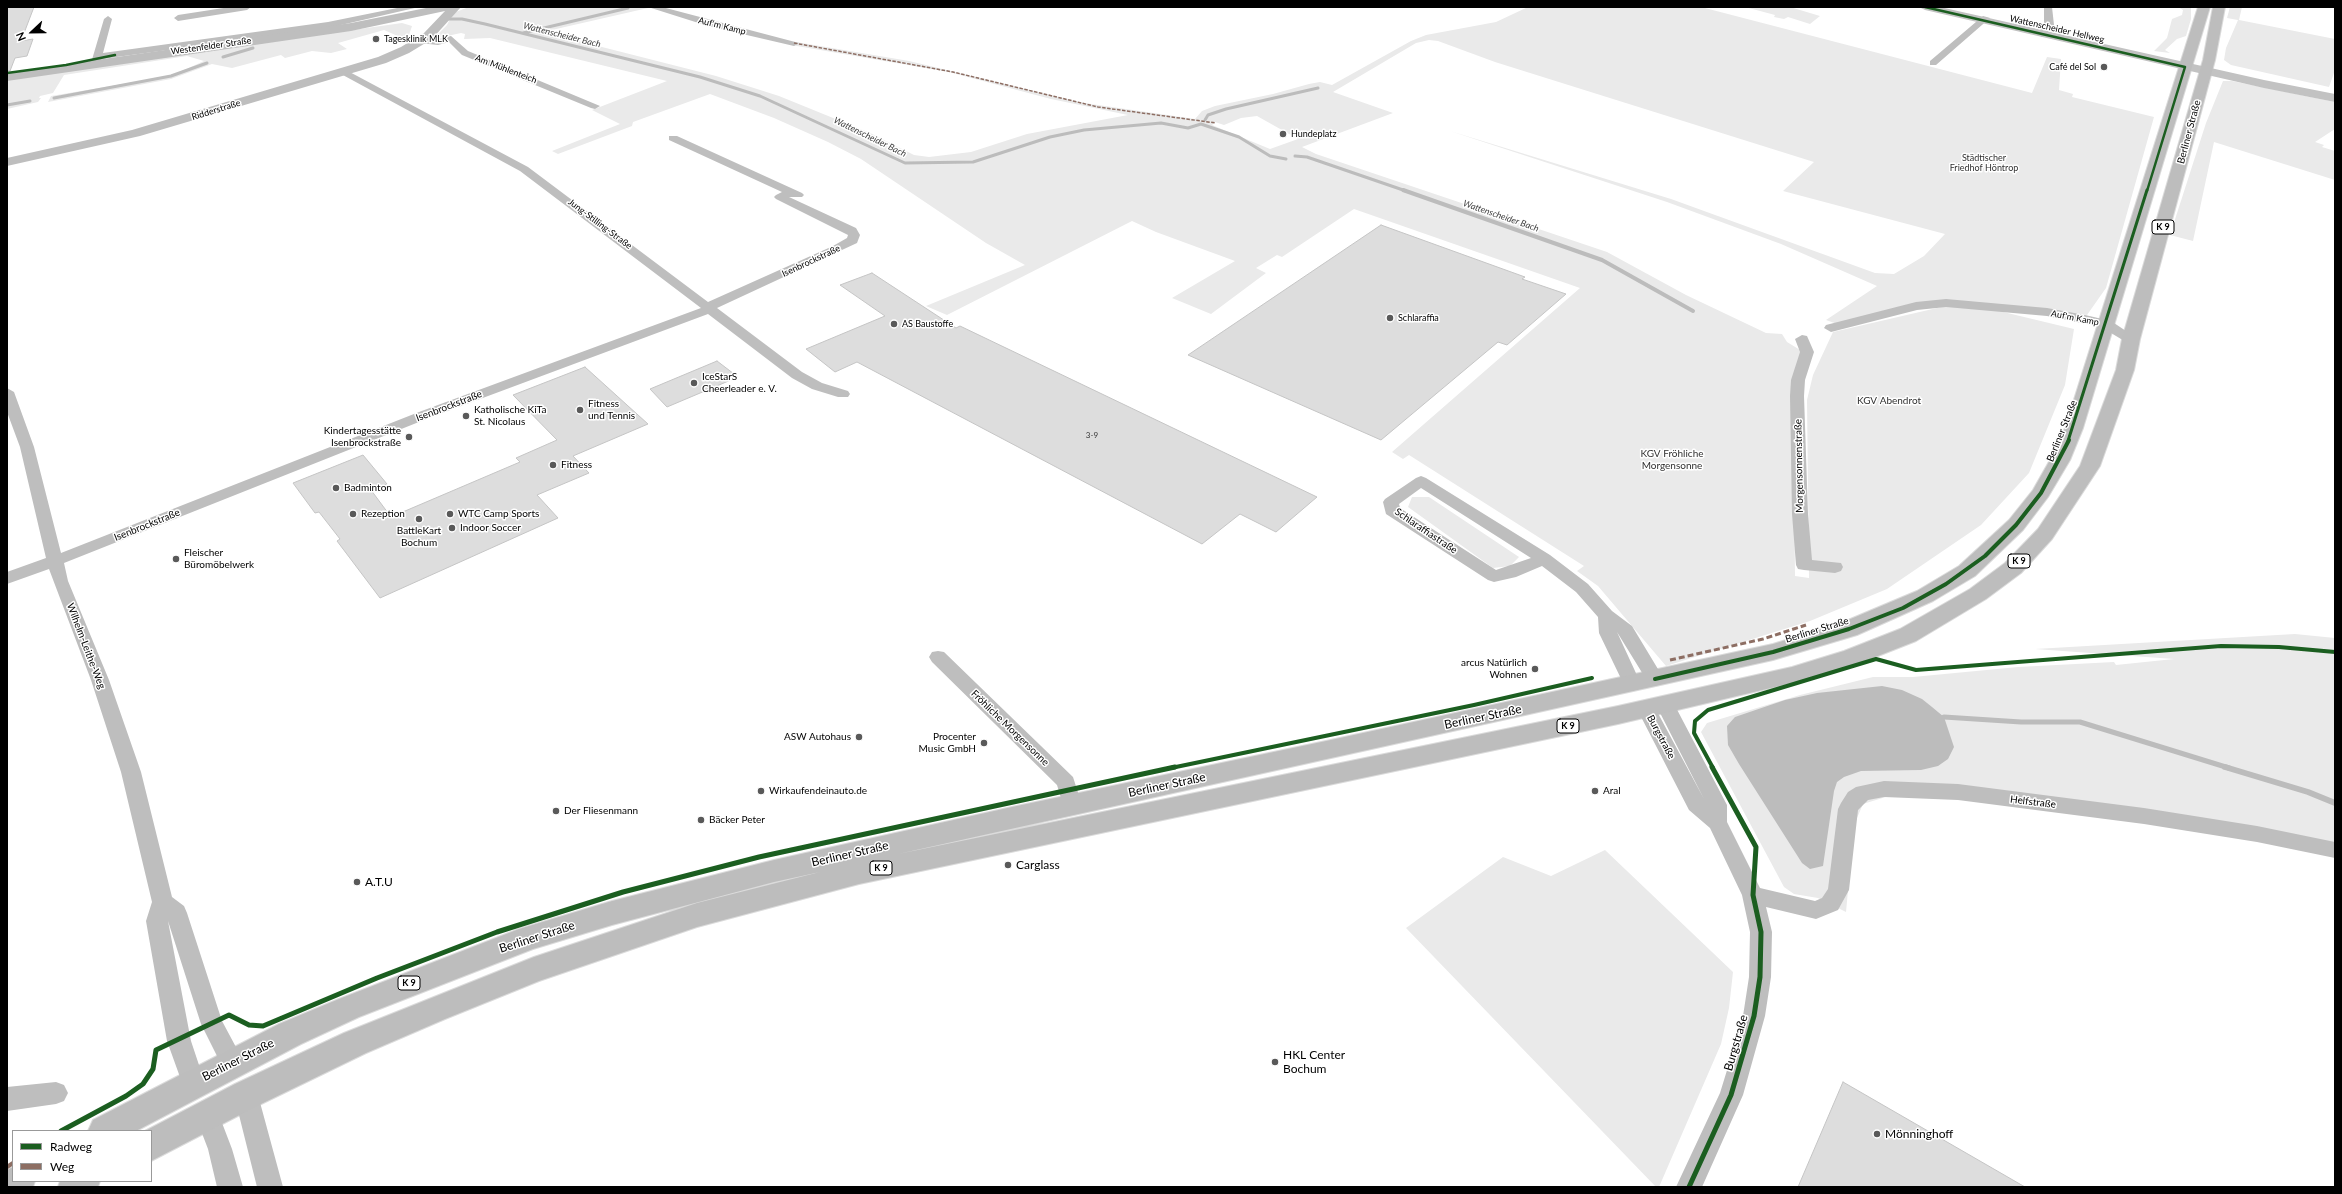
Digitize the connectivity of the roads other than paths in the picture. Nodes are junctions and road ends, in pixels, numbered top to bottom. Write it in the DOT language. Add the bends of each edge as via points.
graph roads {
  1 [pos="247,7"];
  2 [pos="447,7"];
  3 [pos="455,7"];
  4 [pos="652,7"];
  5 [pos="1925,7"];
  6 [pos="1937,7"];
  7 [pos="2048,7"];
  8 [pos="2204,7"];
  9 [pos="2219,7"];
  10 [pos="428,8"];
  11 [pos="178,18"];
  12 [pos="1984,19"];
  13 [pos="108,20"];
  14 [pos="439,25"];
  15 [pos="2044,32"];
  16 [pos="419,40"];
  17 [pos="794,43"];
  18 [pos="97,60"];
  19 [pos="1933,62"];
  20 [pos="2186,64"];
  21 [pos="2206,68"];
  22 [pos="344,72"];
  23 [pos="7,73"];
  24 [pos="7,77"];
  25 [pos="2335,94"];
  26 [pos="2335,98"];
  27 [pos="595,106"];
  28 [pos="673,138"];
  29 [pos="7,162"];
  30 [pos="710,308"];
  31 [pos="1831,328"];
  32 [pos="2104,329"];
  33 [pos="1802,339"];
  34 [pos="2131,339"];
  35 [pos="7,392"];
  36 [pos="843,394"];
  37 [pos="1544,559"];
  38 [pos="54,561"];
  39 [pos="1835,567"];
  40 [pos="7,578"];
  41 [pos="1606,615"];
  42 [pos="938,657"];
  43 [pos="1655,679"];
  44 [pos="1632,684"];
  45 [pos="1656,707"];
  46 [pos="1072,805"];
  47 [pos="2335,850"];
  48 [pos="1753,895"];
  49 [pos="163,902"];
  50 [pos="233,1064"];
  51 [pos="193,1083"];
  52 [pos="56,1093"];
  53 [pos="246,1095"];
  54 [pos="7,1099"];
  55 [pos="207,1115"];
  56 [pos="106,1130"];
  57 [pos="152,1144"];
  58 [pos="230,1187"];
  59 [pos="270,1187"];
  60 [pos="1689,1187"];
  1 -- 11 [label="street"];
  2 -- 10 [label="street, Westenfelder Straße"];
  3 -- 14 [label="street, Ridderstraße"];
  4 -- 17 [label="street, Auf'm Kamp"];
  5 -- 12 [label="main road, Wattenscheider Hellweg"];
  6 -- 12 [label="main road, Wattenscheider Hellweg"];
  7 -- 15 [label="street" via="2049,26"];
  8 -- 20 [label="main road, Berliner Straße"];
  9 -- 21 [label="main road, Berliner Straße"];
  10 -- 14 [label="street"];
  10 -- 16 [label="street" via="427,20"];
  10 -- 18 [label="street"];
  10 -- 18 [label="street, Westenfelder Straße" via="325,30"];
  12 -- 15 [label="main road, Wattenscheider Hellweg"];
  12 -- 19 [label="street"];
  13 -- 18 [label="street"];
  14 -- 16 [label="street, Ridderstraße" via="428,36"];
  15 -- 20 [label="main road, Wattenscheider Hellweg"];
  16 -- 22 [label="street, Ridderstraße" via="396,55"];
  16 -- 27 [label="street, Am Mühlenteich" via="438,42 451,39 465,53"];
  18 -- 23 [label="street, Westenfelder Straße"];
  18 -- 24 [label="street, Westenfelder Straße"];
  20 -- 21 [label="main road, Wattenscheider Hellweg"];
  20 -- 32 [label="main road, Berliner Straße / K 9"];
  21 -- 25 [label="main road, Wattenscheider Hellweg"];
  21 -- 26 [label="main road, Wattenscheider Hellweg"];
  21 -- 34 [label="main road, Berliner Straße / K 9"];
  22 -- 29 [label="street, Ridderstraße" via="130,135"];
  22 -- 30 [label="street, Jung-Stilling-Straße" via="524,169"];
  28 -- 30 [label="street, Isenbrockstraße" via="792,192 780,197 852,231 854,235 853,240 837,249"];
  30 -- 36 [label="street, Jung-Stilling-Straße" via="797,375 817,386"];
  30 -- 38 [label="street, Isenbrockstraße" via="424,415"];
  31 -- 32 [label="street, Auf'm Kamp" via="1916,306 1946,302 2013,309"];
  32 -- 34 [label="street, Auf'm Kamp"];
  32 -- 43 [label="main road, Berliner Straße / K 9" via="2074,428 2060,460 2041,493 2016,525 1967,571 1903,608 1849,629 1773,652"];
  33 -- 39 [label="street, Morgensonnenstraße" via="1807,352 1798,380 1797,396 1804,565"];
  34 -- 45 [label="main road, Berliner Straße / K 9" via="2126,370 2090,466 2045,534 2013,568 1978,594 1937,619 1852,657 1792,675"];
  35 -- 38 [label="street, Wilhelm-Leithe-Weg" via="27,447"];
  37 -- 37 [label="street, Schlaraffiastraße" via="1516,571 1494,576 1392,510 1391,502 1421,481"];
  37 -- 41 [label="street, Schlaraffiastraße" via="1582,588"];
  38 -- 40 [label="street, Isenbrockstraße"];
  38 -- 49 [label="street, Wilhelm-Leithe-Weg" via="100,680 129,765"];
  41 -- 43 [label="street, Schlaraffiastraße" via="1626,630"];
  41 -- 44 [label="street" via="1608,633"];
  42 -- 46 [label="street, Fröhliche Morgensonne" via="1066,782"];
  43 -- 44 [label="main road, Berliner Straße / K 9"];
  43 -- 45 [label="main road"];
  44 -- 45 [label="main road"];
  44 -- 46 [label="main road, Berliner Straße / K 9"];
  45 -- 48 [label="street, Burgstraße" via="1696,804 1716,822"];
  45 -- 53 [label="main road, Berliner Straße / K 9" via="859,873 697,915 534,970 460,999 355,1043"];
  46 -- 50 [label="main road, Berliner Straße / K 9" via="767,872 529,938 349,1008 290,1034"];
  47 -- 48 [label="street, Helfstraße" via="2257,834 2144,816 1958,792 1884,789 1855,798 1848,809 1838,890 1830,904 1816,910"];
  48 -- 60 [label="street, Burgstraße" via="1761,932 1760,977 1754,1016 1731,1095"];
  49 -- 50 [label="street" via="176,913 212,1024"];
  49 -- 51 [label="street" via="157,921 179,1041"];
  50 -- 51 [label="main road, Berliner Straße / K 9"];
  50 -- 53 [label="main road"];
  51 -- 55 [label="main road"];
  51 -- 56 [label="main road, Berliner Straße / K 9"];
  52 -- 54 [label="street"];
  53 -- 55 [label="main road, Berliner Straße / K 9"];
  53 -- 59 [label="street"];
  55 -- 57 [label="main road, Berliner Straße / K 9"];
  55 -- 58 [label="street"];
}
